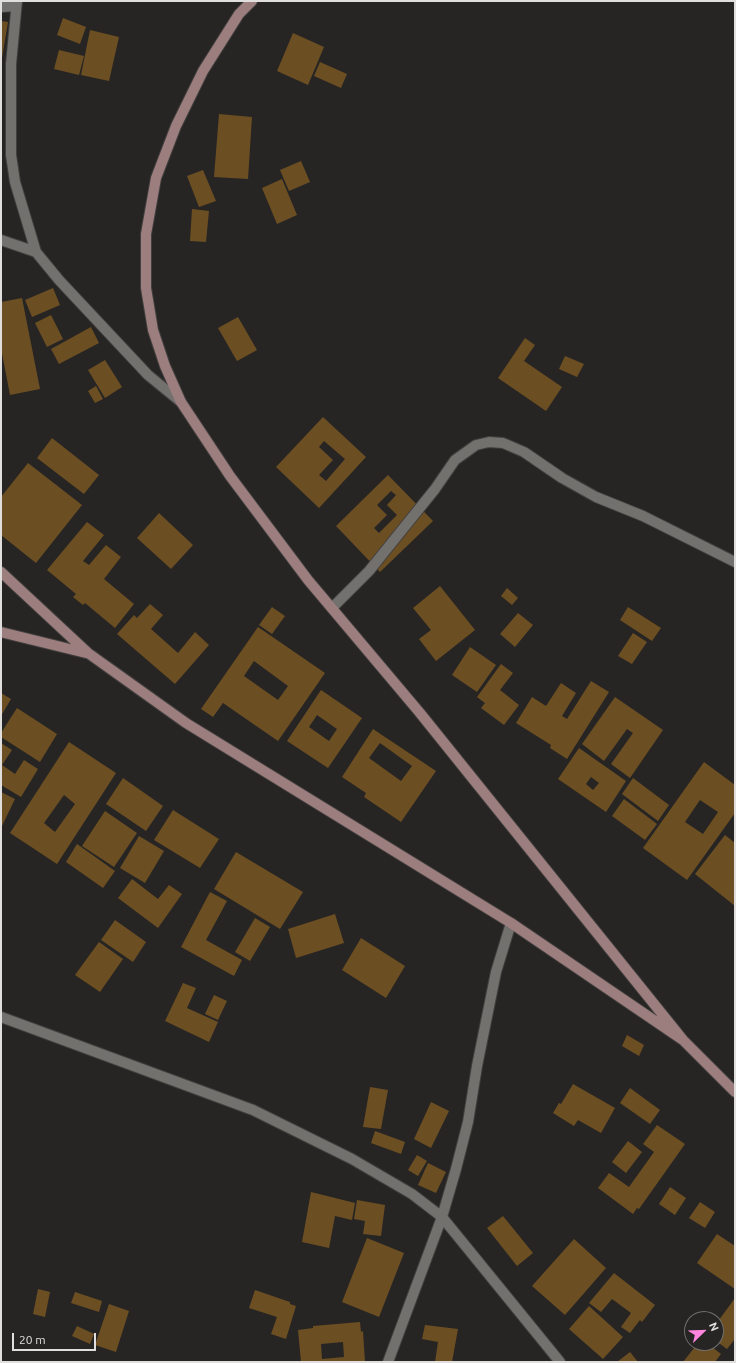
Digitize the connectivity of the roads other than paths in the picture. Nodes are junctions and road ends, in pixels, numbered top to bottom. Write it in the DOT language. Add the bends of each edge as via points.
graph roads {
  1 [pos="252,1"];
  2 [pos="16,4"];
  3 [pos="1,7"];
  4 [pos="1,240"];
  5 [pos="36,252"];
  6 [pos="181,402"];
  7 [pos="735,562"];
  8 [pos="1,572"];
  9 [pos="332,608"];
  10 [pos="1,632"];
  11 [pos="88,653"];
  12 [pos="511,923"];
  13 [pos="1,1017"];
  14 [pos="683,1040"];
  15 [pos="735,1092"];
  16 [pos="442,1217"];
  17 [pos="388,1362"];
  18 [pos="560,1362"];
  1 -- 6 [label="main road" via="239,14 203,71 176,126 156,178 146,234 146,288 153,330"];
  2 -- 3 [label="street"];
  2 -- 5 [label="street" via="11,64 11,155 15,182"];
  4 -- 5 [label="street"];
  5 -- 6 [label="street" via="148,375"];
  6 -- 9 [label="main road" via="230,476"];
  7 -- 9 [label="street" via="643,516 596,497 524,452 503,443 489,442 476,445 455,460 369,571"];
  8 -- 11 [label="main road"];
  9 -- 14 [label="main road" via="425,719"];
  10 -- 11 [label="main road"];
  11 -- 12 [label="main road" via="186,723"];
  12 -- 14 [label="main road"];
  12 -- 16 [label="street" via="496,972 468,1122"];
  13 -- 16 [label="street" via="253,1110 352,1159 412,1194"];
  14 -- 15 [label="main road"];
  16 -- 17 [label="street"];
  16 -- 18 [label="street"];
}
